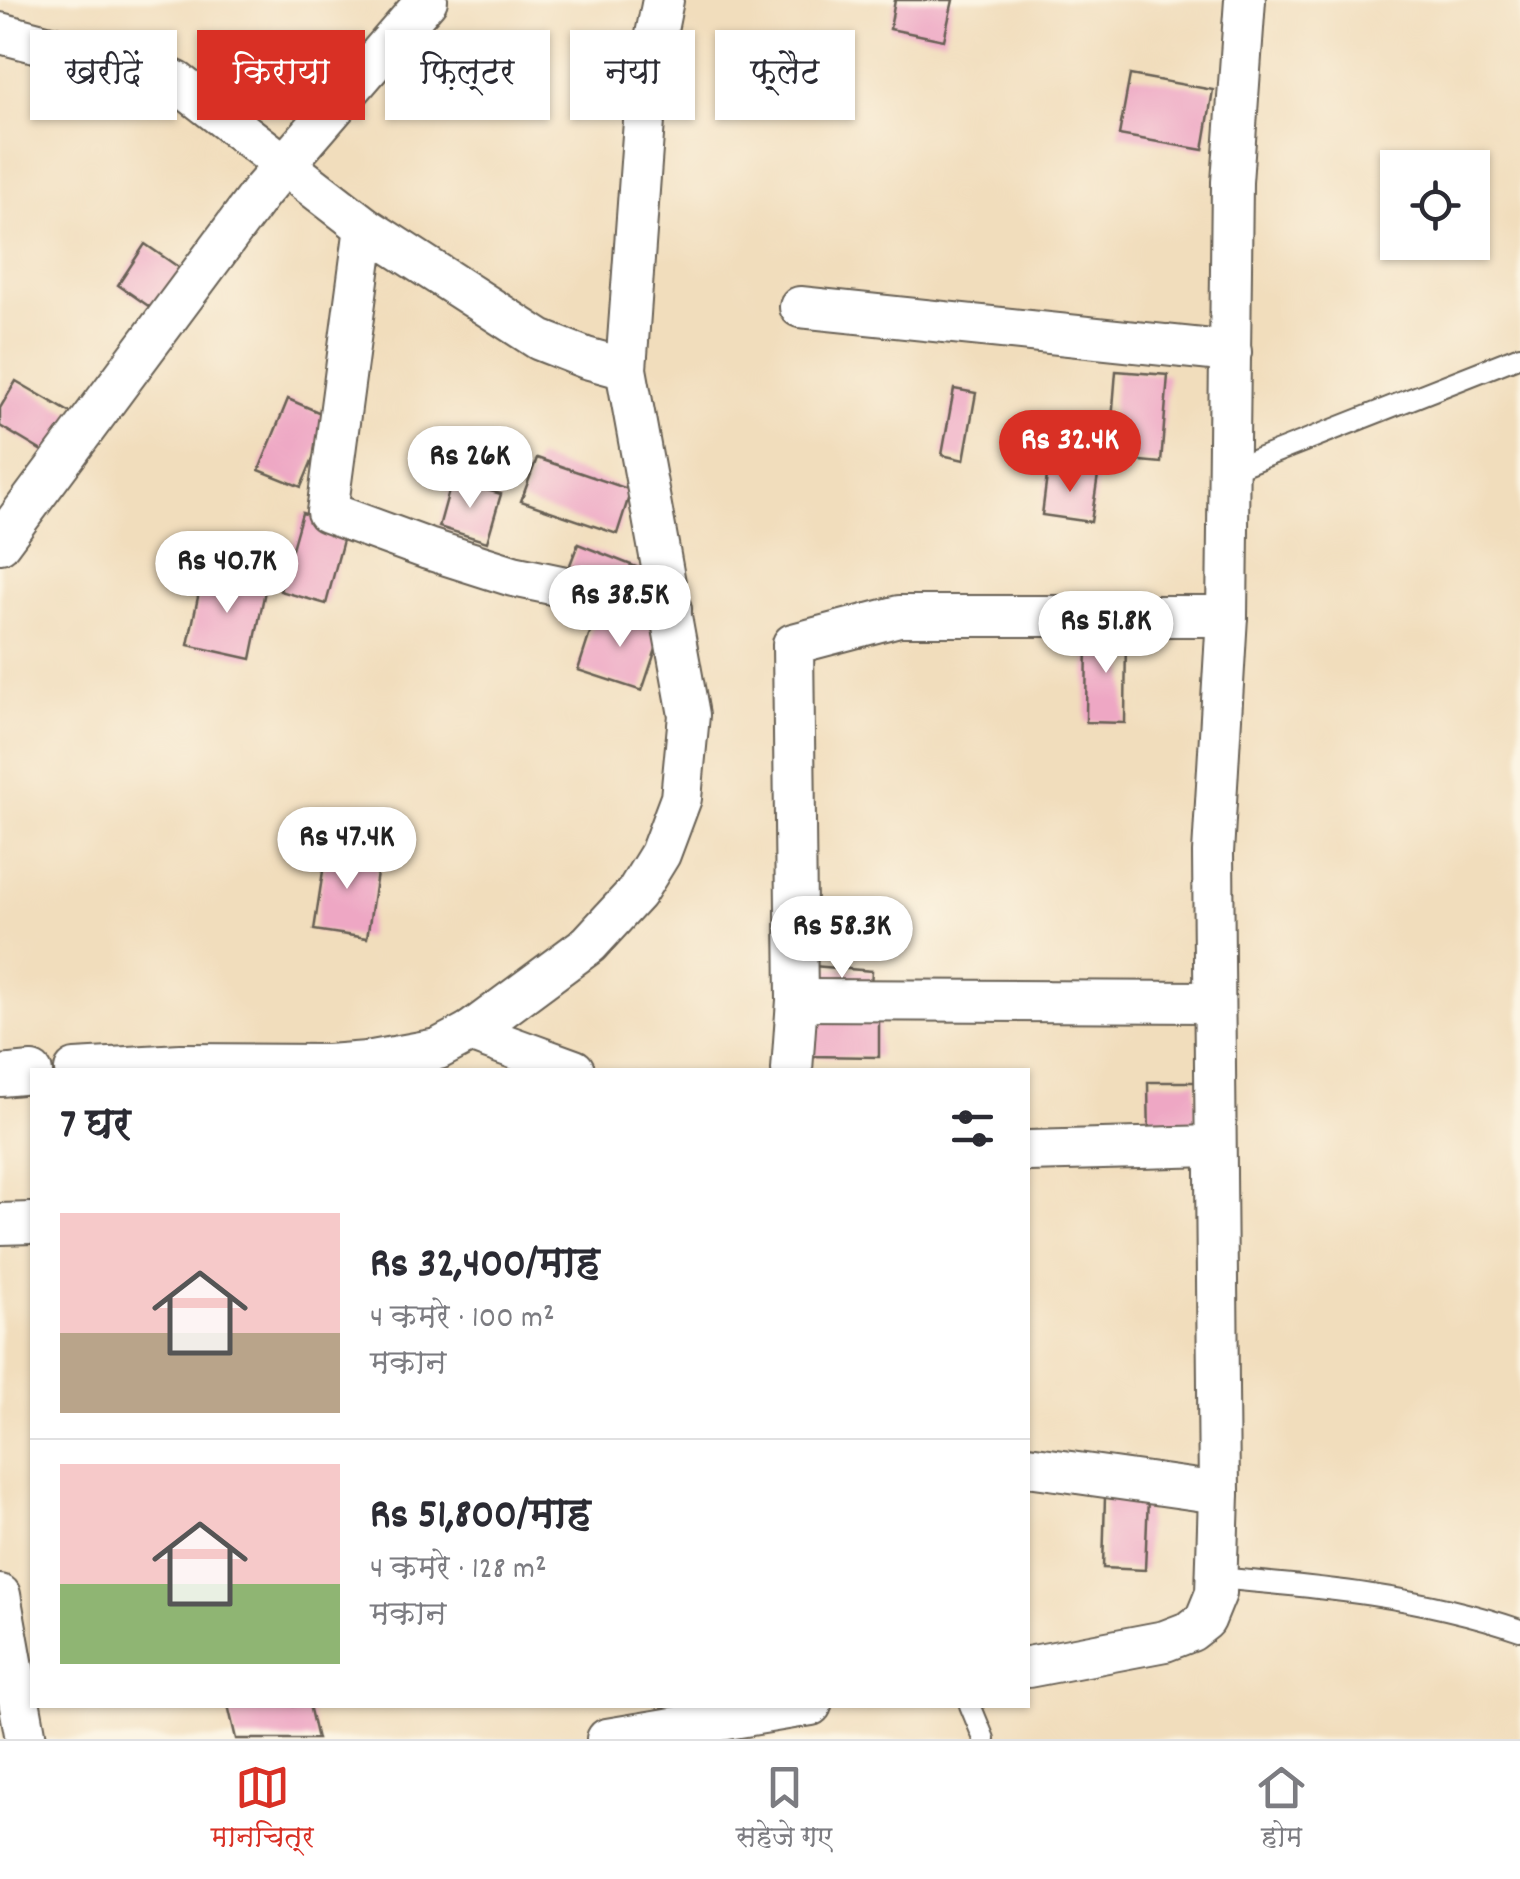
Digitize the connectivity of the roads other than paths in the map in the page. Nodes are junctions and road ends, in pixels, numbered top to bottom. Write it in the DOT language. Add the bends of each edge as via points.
graph roads {
  1 [pos="426,0"];
  2 [pos="662,0"];
  3 [pos="1244,0"];
  4 [pos="0,33"];
  5 [pos="283,165"];
  6 [pos="366,227"];
  7 [pos="800,306"];
  8 [pos="1231,352"];
  9 [pos="1520,356"];
  10 [pos="626,369"];
  11 [pos="1228,471"];
  12 [pos="0,543"];
  13 [pos="670,609"];
  14 [pos="1226,616"];
  15 [pos="797,1000"];
  16 [pos="1212,1002"];
  17 [pos="470,1032"];
  18 [pos="111,1068"];
  19 [pos="569,1068"];
  20 [pos="792,1068"];
  21 [pos="30,1073"];
  22 [pos="0,1076"];
  23 [pos="1213,1146"];
  24 [pos="1030,1151"];
  25 [pos="30,1223"];
  26 [pos="0,1224"];
  27 [pos="1030,1466"];
  28 [pos="1219,1493"];
  29 [pos="1216,1578"];
  30 [pos="0,1594"];
  31 [pos="1520,1630"];
  32 [pos="1030,1667"];
  33 [pos="793,1708"];
  34 [pos="971,1708"];
  35 [pos="26,1739"];
  36 [pos="607,1739"];
  37 [pos="984,1739"];
  1 -- 5 [label="street"];
  2 -- 10 [label="street" via="647,80"];
  3 -- 8 [label="street" via="1232,182"];
  4 -- 5 [label="street" via="162,75"];
  5 -- 6 [label="street"];
  5 -- 12 [label="street"];
  6 -- 10 [label="street" via="540,340"];
  6 -- 13 [label="street" via="327,512 513,576"];
  7 -- 8 [label="street"];
  8 -- 11 [label="street"];
  9 -- 11 [label="lane"];
  10 -- 13 [label="street"];
  11 -- 14 [label="street"];
  13 -- 17 [label="street" via="689,716 681,798 660,854 636,893 589,944"];
  14 -- 15 [label="street" via="899,616 793,644"];
  14 -- 16 [label="street" via="1212,854"];
  15 -- 16 [label="street"];
  15 -- 20 [label="street"];
  16 -- 23 [label="street"];
  17 -- 18 [label="street" via="438,1049 367,1062"];
  17 -- 19 [label="street"];
  21 -- 22 [label="street"];
  23 -- 24 [label="street"];
  23 -- 28 [label="street"];
  25 -- 26 [label="street"];
  27 -- 28 [label="street"];
  28 -- 29 [label="street"];
  29 -- 31 [label="lane" via="1402,1598"];
  29 -- 32 [label="street" via="1210,1611 1192,1632"];
  30 -- 35 [label="street"];
  33 -- 36 [label="street"];
  34 -- 37 [label="lane"];
}
